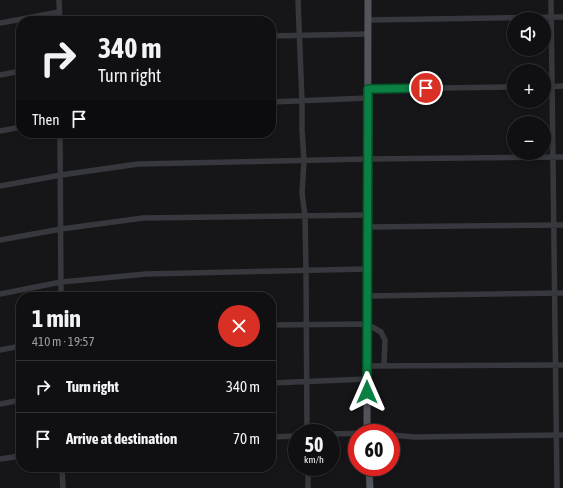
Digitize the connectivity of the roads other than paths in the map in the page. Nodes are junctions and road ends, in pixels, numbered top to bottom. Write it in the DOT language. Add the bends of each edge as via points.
graph roads {
  1 [pos="59,0"];
  2 [pos="298,0"];
  3 [pos="368,0"];
  4 [pos="551,0"];
  5 [pos="60,12"];
  6 [pos="551,12"];
  7 [pos="38,16"];
  8 [pos="60,16"];
  9 [pos="551,17"];
  10 [pos="563,17"];
  11 [pos="507,18"];
  12 [pos="16,20"];
  13 [pos="368,20"];
  14 [pos="0,23"];
  15 [pos="368,34"];
  16 [pos="300,35"];
  17 [pos="276,36"];
  18 [pos="16,72"];
  19 [pos="0,75"];
  20 [pos="552,86"];
  21 [pos="563,86"];
  22 [pos="507,87"];
  23 [pos="368,89"];
  24 [pos="368,98"];
  25 [pos="302,101"];
  26 [pos="276,102"];
  27 [pos="16,128"];
  28 [pos="0,131"];
  29 [pos="60,138"];
  30 [pos="552,157"];
  31 [pos="563,157"];
  32 [pos="368,159"];
  33 [pos="304,161"];
  34 [pos="61,175"];
  35 [pos="0,186"];
  36 [pos="305,216"];
  37 [pos="368,216"];
  38 [pos="553,225"];
  39 [pos="563,225"];
  40 [pos="368,227"];
  41 [pos="61,229"];
  42 [pos="0,240"];
  43 [pos="368,269"];
  44 [pos="306,270"];
  45 [pos="61,282"];
  46 [pos="61,292"];
  47 [pos="554,293"];
  48 [pos="563,293"];
  49 [pos="0,294"];
  50 [pos="367,296"];
  51 [pos="367,324"];
  52 [pos="306,325"];
  53 [pos="276,326"];
  54 [pos="16,347"];
  55 [pos="0,350"];
  56 [pos="555,365"];
  57 [pos="563,365"];
  58 [pos="367,366"];
  59 [pos="384,366"];
  60 [pos="367,379"];
  61 [pos="307,382"];
  62 [pos="276,383"];
  63 [pos="16,401"];
  64 [pos="0,404"];
  65 [pos="307,424"];
  66 [pos="369,424"];
  67 [pos="556,435"];
  68 [pos="563,435"];
  69 [pos="288,436"];
  70 [pos="400,436"];
  71 [pos="276,437"];
  72 [pos="16,457"];
  73 [pos="0,459"];
  74 [pos="62,472"];
  75 [pos="308,476"];
  76 [pos="369,476"];
  77 [pos="62,488"];
  78 [pos="308,488"];
  79 [pos="370,488"];
  80 [pos="557,488"];
  1 -- 5 [label="street"];
  2 -- 16 [label="street"];
  3 -- 13 [label="main road"];
  4 -- 6 [label="street"];
  5 -- 7 [label="street"];
  5 -- 8 [label="street"];
  9 -- 10 [label="street"];
  9 -- 20 [label="street"];
  11 -- 13 [label="street"];
  12 -- 14 [label="street"];
  13 -- 15 [label="main road"];
  15 -- 16 [label="street"];
  15 -- 23 [label="main road"];
  16 -- 17 [label="street"];
  16 -- 25 [label="street"];
  18 -- 19 [label="street"];
  20 -- 21 [label="street"];
  20 -- 30 [label="street"];
  22 -- 23 [label="street"];
  23 -- 24 [label="main road"];
  24 -- 25 [label="street"];
  24 -- 32 [label="main road"];
  25 -- 26 [label="street"];
  25 -- 33 [label="street"];
  27 -- 28 [label="street"];
  29 -- 34 [label="street"];
  30 -- 31 [label="street"];
  30 -- 32 [label="street"];
  30 -- 38 [label="street"];
  32 -- 33 [label="street"];
  32 -- 37 [label="main road"];
  33 -- 34 [label="street" via="138,164"];
  33 -- 36 [label="street" via="302,193"];
  34 -- 35 [label="street"];
  34 -- 41 [label="street"];
  36 -- 37 [label="street"];
  36 -- 41 [label="street" via="144,218"];
  36 -- 44 [label="street"];
  37 -- 40 [label="main road"];
  38 -- 39 [label="street"];
  38 -- 40 [label="street"];
  38 -- 47 [label="street"];
  40 -- 43 [label="main road"];
  41 -- 42 [label="street"];
  41 -- 45 [label="street"];
  43 -- 44 [label="street"];
  43 -- 50 [label="main road"];
  44 -- 45 [label="street" via="146,274"];
  44 -- 52 [label="street"];
  45 -- 46 [label="street"];
  45 -- 49 [label="street"];
  47 -- 48 [label="street"];
  47 -- 50 [label="street"];
  47 -- 56 [label="street"];
  50 -- 51 [label="main road"];
  51 -- 52 [label="street"];
  51 -- 58 [label="main road"];
  51 -- 59 [label="street" via="381,332 385,340"];
  52 -- 53 [label="street"];
  52 -- 61 [label="street"];
  54 -- 55 [label="street"];
  56 -- 57 [label="street"];
  56 -- 59 [label="street"];
  56 -- 67 [label="street"];
  58 -- 59 [label="street"];
  58 -- 60 [label="main road"];
  60 -- 61 [label="street"];
  60 -- 66 [label="main road"];
  61 -- 62 [label="street"];
  61 -- 65 [label="street"];
  63 -- 64 [label="street"];
  67 -- 68 [label="street"];
  67 -- 70 [label="street"];
  67 -- 80 [label="street"];
  69 -- 71 [label="street"];
  72 -- 73 [label="street"];
  74 -- 77 [label="street"];
  75 -- 78 [label="street"];
  76 -- 79 [label="main road"];
}
